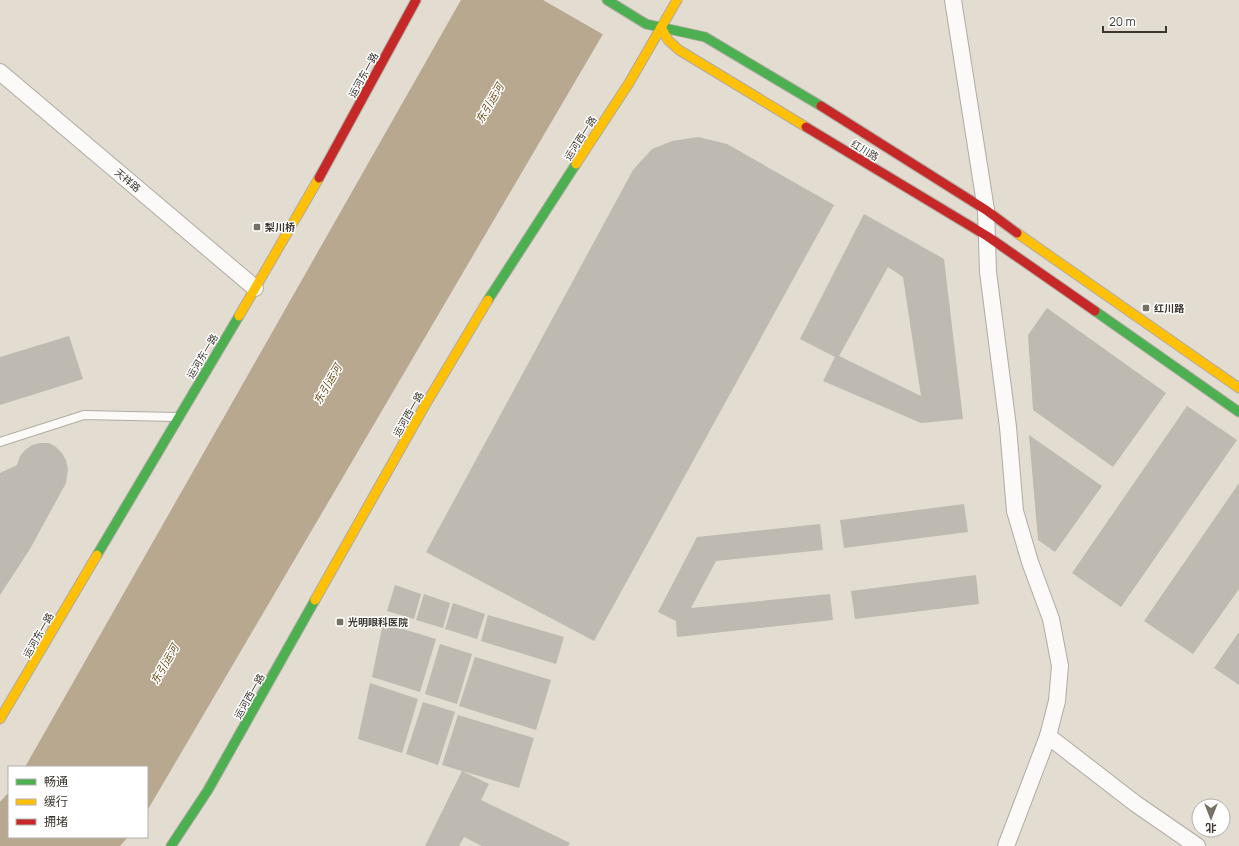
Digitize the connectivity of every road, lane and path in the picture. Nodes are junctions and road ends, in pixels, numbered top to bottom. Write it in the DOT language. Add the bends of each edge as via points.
graph roads {
  1 [pos="416,0"];
  2 [pos="607,0"];
  3 [pos="677,0"];
  4 [pos="953,0"];
  5 [pos="661,28"];
  6 [pos="0,72"];
  7 [pos="986,210"];
  8 [pos="987,236"];
  9 [pos="255,288"];
  10 [pos="1239,388"];
  11 [pos="1239,412"];
  12 [pos="179,417"];
  13 [pos="0,442"];
  14 [pos="0,719"];
  15 [pos="1048,736"];
  16 [pos="171,846"];
  17 [pos="1006,846"];
  18 [pos="1197,846"];
  1 -- 9 [label="street, 运河东一路" via="338,144"];
  2 -- 5 [label="street, 红川路" via="646,24"];
  3 -- 5 [label="street, 运河西一路"];
  4 -- 7 [label="street"];
  5 -- 7 [label="street, 红川路" via="705,37"];
  5 -- 8 [label="street, 红川路" via="668,40 697,63"];
  5 -- 16 [label="street, 运河西一路" via="629,83 496,288 424,407 208,790"];
  6 -- 9 [label="street, 天祥路"];
  7 -- 8 [label="street"];
  7 -- 10 [label="street, 红川路"];
  8 -- 11 [label="street, 红川路"];
  8 -- 15 [label="street" via="988,272 1008,426 1015,511 1051,619 1060,666 1057,702"];
  9 -- 12 [label="street, 运河东一路"];
  12 -- 13 [label="lane" via="84,415"];
  12 -- 14 [label="street, 运河东一路"];
  15 -- 17 [label="street"];
  15 -- 18 [label="street" via="1136,804"];
}
